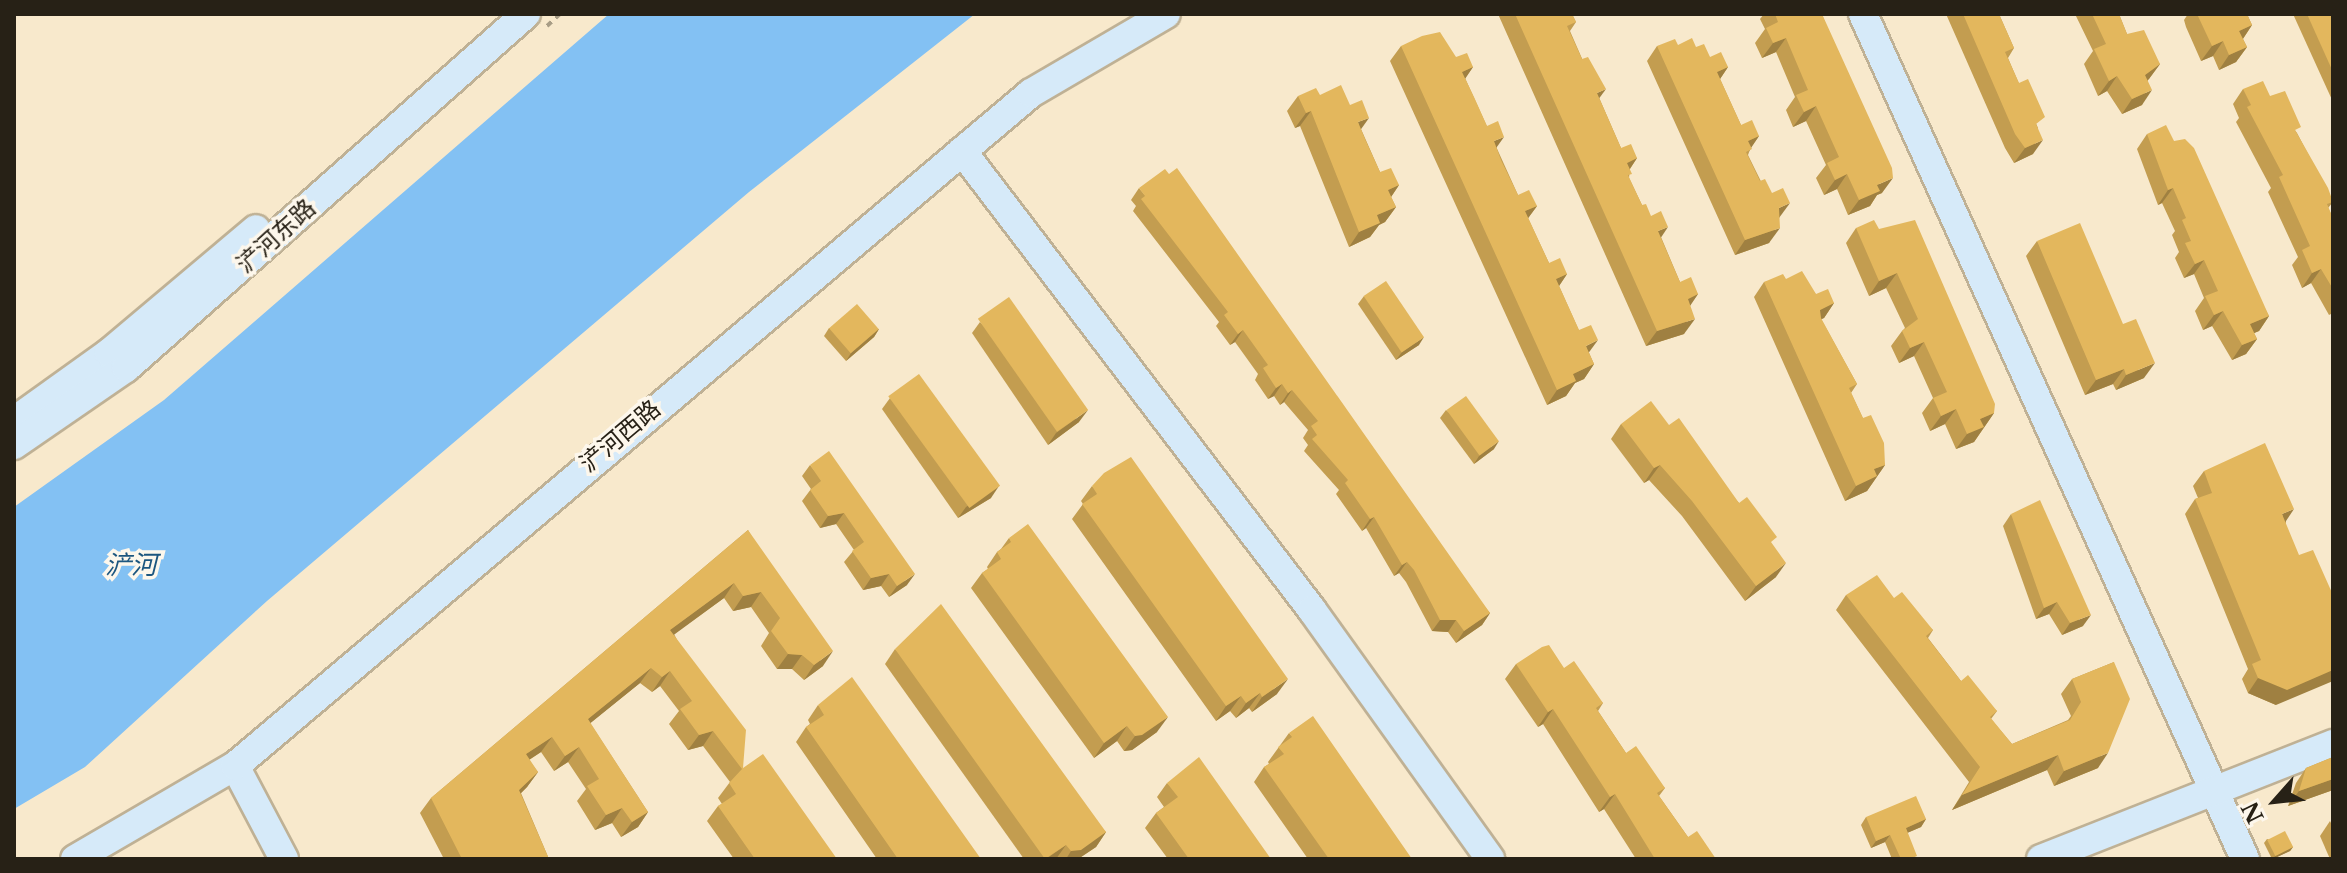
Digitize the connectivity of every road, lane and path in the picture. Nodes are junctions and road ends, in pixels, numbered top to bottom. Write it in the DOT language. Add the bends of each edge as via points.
graph roads {
  1 [pos="505,14"];
  2 [pos="526,14"];
  3 [pos="1166,14"];
  4 [pos="1863,14"];
  5 [pos="962,151"];
  6 [pos="14,421"];
  7 [pos="14,445"];
  8 [pos="2333,744"];
  9 [pos="235,766"];
  10 [pos="2215,791"];
  11 [pos="75,859"];
  12 [pos="284,859"];
  13 [pos="1490,859"];
  14 [pos="2041,859"];
  15 [pos="2245,859"];
  1 -- 6 [label="street, 浐河东路" via="139,329"];
  2 -- 7 [label="street, 浐河东路" via="126,368"];
  3 -- 5 [label="street, 浐河西路" via="1031,93"];
  4 -- 10 [label="street"];
  5 -- 9 [label="street, 浐河西路"];
  5 -- 13 [label="street" via="1312,610"];
  8 -- 10 [label="street"];
  9 -- 11 [label="street, 浐河西路"];
  9 -- 12 [label="street"];
  10 -- 14 [label="street"];
  10 -- 15 [label="street"];
}
